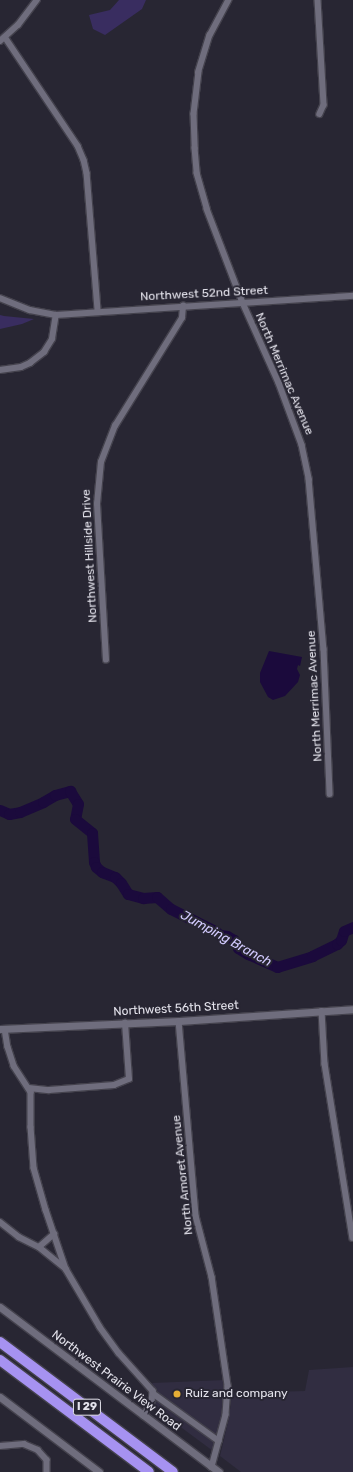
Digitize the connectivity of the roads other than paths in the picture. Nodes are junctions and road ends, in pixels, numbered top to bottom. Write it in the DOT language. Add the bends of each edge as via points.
graph roads {
  1 [pos="37,0"];
  2 [pos="229,0"];
  3 [pos="318,0"];
  4 [pos="2,39"];
  5 [pos="320,114"];
  6 [pos="353,296"];
  7 [pos="0,298"];
  8 [pos="243,303"];
  9 [pos="183,306"];
  10 [pos="98,312"];
  11 [pos="56,315"];
  12 [pos="0,370"];
  13 [pos="106,660"];
  14 [pos="330,794"];
  15 [pos="353,1009"];
  16 [pos="322,1011"];
  17 [pos="179,1021"];
  18 [pos="125,1023"];
  19 [pos="2,1029"];
  20 [pos="29,1088"];
  21 [pos="0,1222"];
  22 [pos="54,1234"];
  23 [pos="353,1238"];
  24 [pos="39,1247"];
  25 [pos="66,1269"];
  26 [pos="0,1307"];
  27 [pos="0,1342"];
  28 [pos="0,1360"];
  29 [pos="154,1394"];
  30 [pos="0,1397"];
  31 [pos="144,1416"];
  32 [pos="219,1441"];
  33 [pos="0,1446"];
  34 [pos="212,1466"];
  35 [pos="47,1472"];
  36 [pos="99,1472"];
  37 [pos="150,1472"];
  38 [pos="173,1472"];
  39 [pos="219,1472"];
  1 -- 4 [label="street" via="22,20"];
  2 -- 8 [label="street, North Merrimac Avenue" via="210,35 198,72 194,114 195,148 197,173 207,209"];
  3 -- 5 [label="street" via="324,105"];
  4 -- 10 [label="street" via="78,146 84,160"];
  6 -- 8 [label="street, Northwest 52nd Street"];
  7 -- 11 [label="street, Northwest 52nd Street" via="30,310"];
  8 -- 9 [label="street, Northwest 52nd Street"];
  8 -- 14 [label="street, North Merrimac Avenue" via="284,397 302,445 309,479 324,649"];
  9 -- 10 [label="street, Northwest 52nd Street"];
  9 -- 13 [label="street, Northwest Hillside Drive" via="182,318 115,426 101,462 97,504"];
  10 -- 11 [label="street, Northwest 52nd Street"];
  11 -- 12 [label="street" via="52,339 44,352 21,367"];
  15 -- 16 [label="street, Northwest 56th Street"];
  16 -- 17 [label="street, Northwest 56th Street"];
  16 -- 23 [label="street" via="325,1064"];
  17 -- 18 [label="street, Northwest 56th Street"];
  17 -- 32 [label="street, North Amoret Avenue" via="196,1216 212,1276 228,1386 228,1406"];
  18 -- 19 [label="street, Northwest 56th Street"];
  18 -- 20 [label="street" via="129,1079 114,1085 49,1090"];
  19 -- 20 [label="street" via="14,1066"];
  20 -- 22 [label="street" via="32,1096 34,1168"];
  21 -- 24 [label="street"];
  22 -- 24 [label="street"];
  22 -- 25 [label="street"];
  24 -- 25 [label="street"];
  25 -- 29 [label="street" via="100,1327"];
  26 -- 31 [label="street, Northwest Prairie View Road"];
  27 -- 38 [label="highway, I 29"];
  28 -- 37 [label="highway, I 29"];
  29 -- 31 [label="street"];
  29 -- 32 [label="street"];
  30 -- 36 [label="street"];
  31 -- 34 [label="street, Northwest Prairie View Road"];
  32 -- 34 [label="street, North Amoret Avenue"];
  33 -- 35 [label="street" via="24,1444 38,1450 47,1460"];
  34 -- 39 [label="street, Northwest Prairie View Road"];
}
